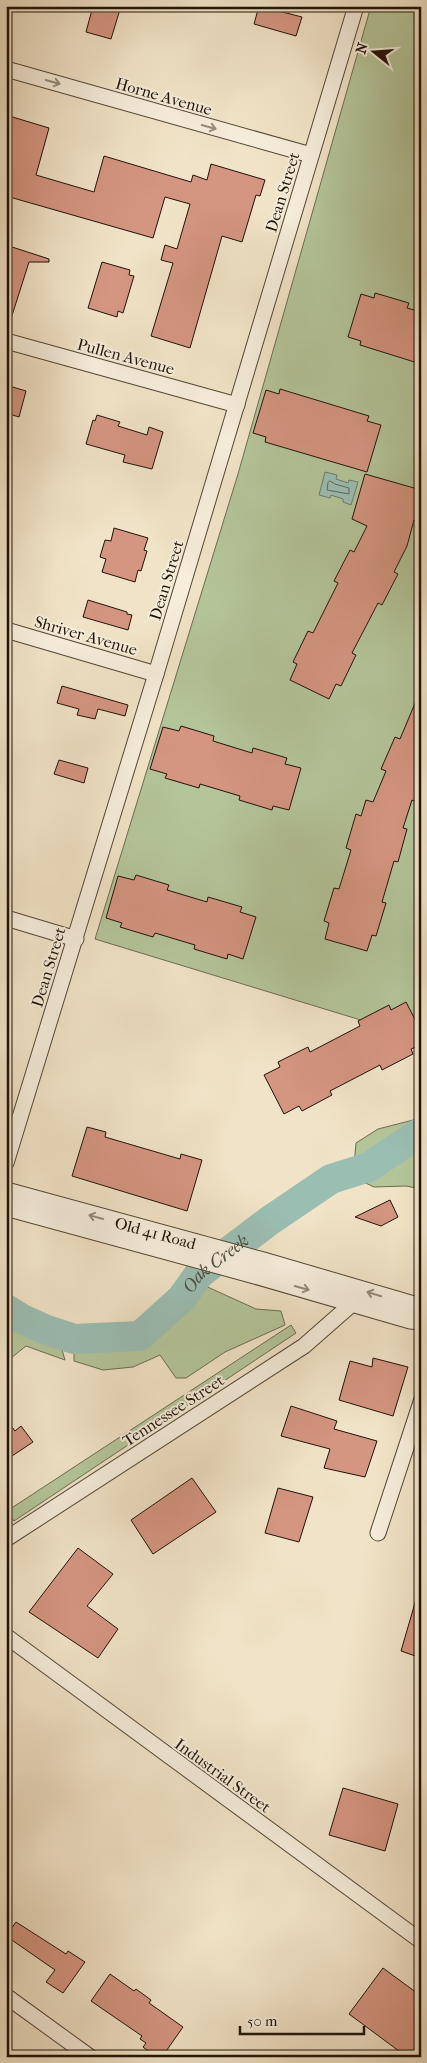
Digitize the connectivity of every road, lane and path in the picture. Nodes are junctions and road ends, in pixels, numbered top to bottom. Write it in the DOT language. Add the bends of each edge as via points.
graph roads {
  1 [pos="356,6"];
  2 [pos="6,68"];
  3 [pos="311,155"];
  4 [pos="6,341"];
  5 [pos="236,405"];
  6 [pos="6,630"];
  7 [pos="156,674"];
  8 [pos="6,918"];
  9 [pos="76,939"];
  10 [pos="6,1163"];
  11 [pos="6,1192"];
  12 [pos="6,1206"];
  13 [pos="174,1245"];
  14 [pos="259,1268"];
  15 [pos="353,1303"];
  16 [pos="421,1308"];
  17 [pos="421,1320"];
  18 [pos="421,1402"];
  19 [pos="378,1533"];
  20 [pos="6,1539"];
  21 [pos="6,1636"];
  22 [pos="421,1941"];
  23 [pos="6,1996"];
  24 [pos="90,2057"];
  1 -- 3 [label="street, Dean Street"];
  2 -- 3 [label="street, Horne Avenue, one-way"];
  3 -- 5 [label="street, Dean Street"];
  4 -- 5 [label="street, Pullen Avenue"];
  5 -- 7 [label="street, Dean Street"];
  6 -- 7 [label="street, Shriver Avenue"];
  7 -- 9 [label="street, Dean Street"];
  8 -- 9 [label="street"];
  9 -- 10 [label="street, Dean Street"];
  13 -- 11 [label="street, Old 41 Road, one-way"];
  12 -- 13 [label="street, Old 41 Road"];
  13 -- 14 [label="street, Old 41 Road"];
  14 -- 15 [label="street, Old 41 Road, one-way"];
  16 -- 14 [label="street, Old 41 Road, one-way"];
  15 -- 17 [label="street, Old 41 Road"];
  15 -- 20 [label="street, Tennessee Street" via="304,1346"];
  18 -- 19 [label="street"];
  21 -- 22 [label="street, Industrial Street"];
  23 -- 24 [label="street"];
}
